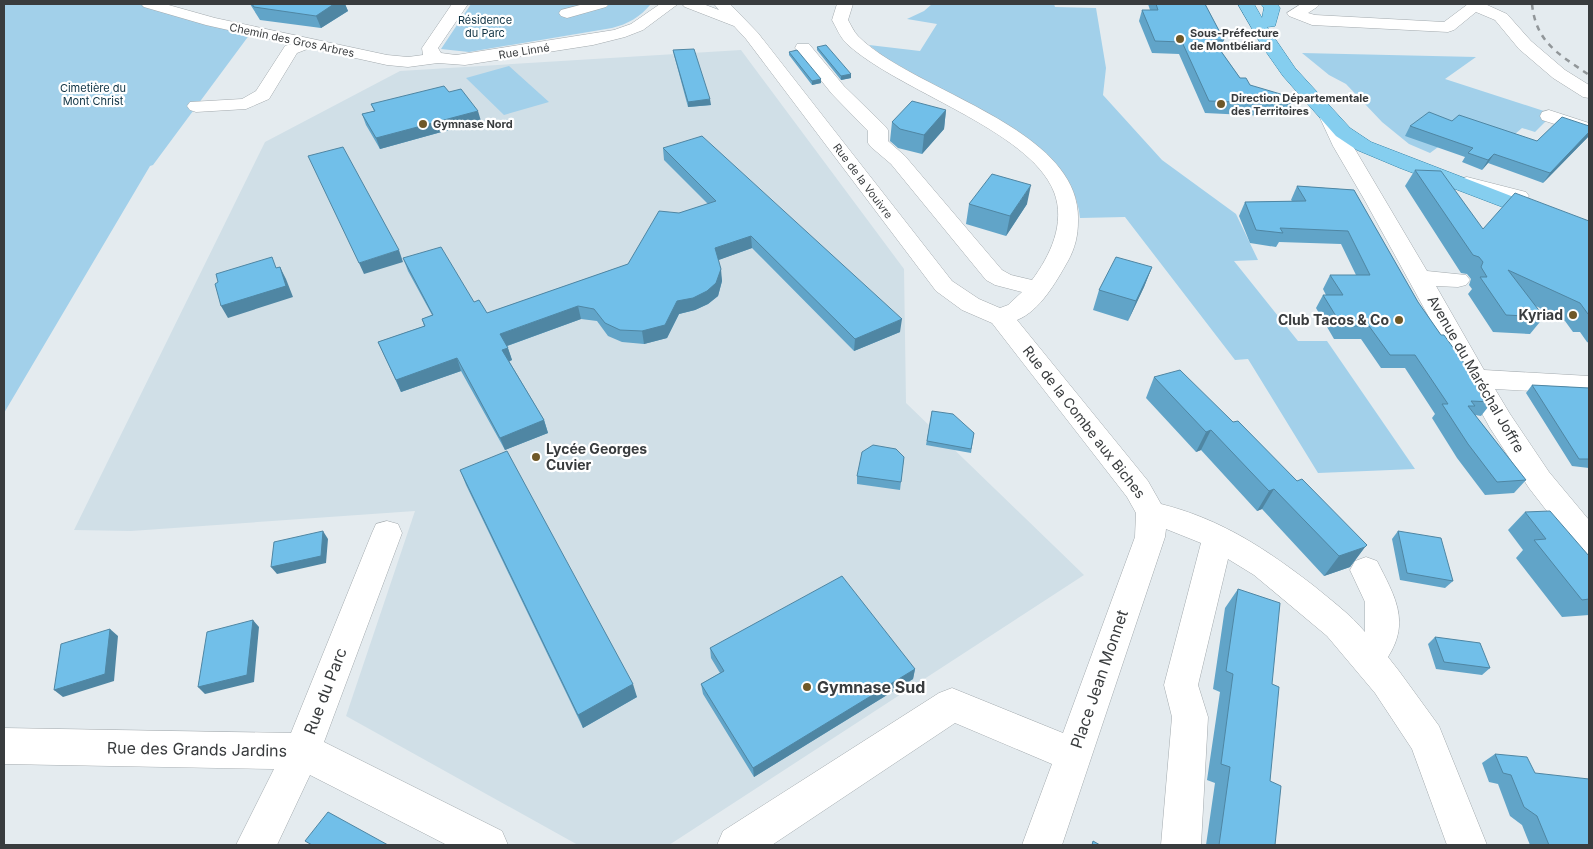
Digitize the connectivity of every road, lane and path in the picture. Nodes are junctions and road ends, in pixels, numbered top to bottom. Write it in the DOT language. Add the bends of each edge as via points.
graph roads {
  1 [pos="150,4"];
  2 [pos="460,4"];
  3 [pos="601,4"];
  4 [pos="670,4"];
  5 [pos="690,4"];
  6 [pos="722,4"];
  7 [pos="845,4"];
  8 [pos="1246,4"];
  9 [pos="1260,4"];
  10 [pos="1269,4"];
  11 [pos="1312,4"];
  12 [pos="1476,5"];
  13 [pos="567,14"];
  14 [pos="1269,23"];
  15 [pos="742,25"];
  16 [pos="308,43"];
  17 [pos="803,48"];
  18 [pos="437,58"];
  19 [pos="1589,93"];
  20 [pos="196,106"];
  21 [pos="1549,116"];
  22 [pos="1330,118"];
  23 [pos="1589,129"];
  24 [pos="1353,142"];
  25 [pos="1412,161"];
  26 [pos="1519,196"];
  27 [pos="1589,223"];
  28 [pos="1589,233"];
  29 [pos="1420,278"];
  30 [pos="1458,280"];
  31 [pos="1037,289"];
  32 [pos="1001,316"];
  33 [pos="1477,380"];
  34 [pos="1589,385"];
  35 [pos="1151,513"];
  36 [pos="387,533"];
  37 [pos="1218,536"];
  38 [pos="1589,542"];
  39 [pos="1366,570"];
  40 [pos="1367,659"];
  41 [pos="4,746"];
  42 [pos="302,751"];
  43 [pos="1074,755"];
  44 [pos="256,845"];
  45 [pos="488,845"];
  46 [pos="737,845"];
  47 [pos="1042,845"];
  48 [pos="1181,845"];
  49 [pos="1467,845"];
  1 -- 16 [label="street, Chemin des Gros Arbres" via="212,22"];
  2 -- 18 [label="street" via="430,48 431,54"];
  3 -- 13 [label="street"];
  4 -- 18 [label="street, Rue Linné" via="637,27 593,40 465,60"];
  5 -- 15 [label="street"];
  6 -- 15 [label="street"];
  7 -- 31 [label="street" via="840,20 850,38 876,60 1009,133 1029,148 1054,175 1068,201 1066,241"];
  8 -- 22 [label="main road, Avenue du Maréchal Joffre" via="1275,52"];
  9 -- 14 [label="main road, Avenue du Maréchal Joffre"];
  10 -- 14 [label="main road" via="1272,8"];
  11 -- 12 [label="street" via="1295,13 1312,20 1448,27"];
  12 -- 19 [label="street" via="1501,17 1525,45 1559,74"];
  14 -- 24 [label="main road, Avenue du Maréchal Joffre"];
  15 -- 32 [label="street, Rue de la Vouivre" via="773,63 778,83 868,207 899,229 944,286 982,312"];
  16 -- 18 [label="street, Chemin des Gros Arbres" via="408,62"];
  16 -- 20 [label="street" via="291,50 263,95 246,104"];
  17 -- 31 [label="street" via="838,90 878,130 878,144 898,160 994,275"];
  21 -- 23 [label="street"];
  22 -- 24 [label="street, Avenue du Maréchal Joffre"];
  24 -- 25 [label="street" via="1368,160"];
  24 -- 25 [label="main road, Avenue du Maréchal Joffre" via="1366,130"];
  24 -- 26 [label="street" via="1380,146 1442,174 1485,189"];
  24 -- 29 [label="street, Avenue du Maréchal Joffre" via="1375,199"];
  25 -- 26 [label="main road"];
  25 -- 28 [label="main road"];
  26 -- 27 [label="main road"];
  29 -- 30 [label="street"];
  29 -- 33 [label="street, Avenue du Maréchal Joffre"];
  31 -- 32 [label="street" via="1017,310"];
  32 -- 35 [label="street, Rue de la Combe aux Biches" via="1138,488"];
  33 -- 34 [label="street"];
  33 -- 38 [label="street, Avenue du Maréchal Joffre" via="1539,480"];
  35 -- 37 [label="street, Rue de la Combe aux Biches"];
  35 -- 43 [label="street, Place Jean Monnet" via="1150,537"];
  36 -- 42 [label="street, Rue du Parc"];
  37 -- 40 [label="street, Rue de la Combe aux Biches" via="1265,566 1339,626"];
  37 -- 48 [label="street" via="1181,685 1190,717"];
  39 -- 40 [label="street" via="1380,602 1382,637"];
  40 -- 49 [label="street, Rue de la Combe aux Biches" via="1426,739"];
  41 -- 42 [label="street, Rue des Grands Jardins"];
  42 -- 44 [label="street, Rue du Parc"];
  42 -- 45 [label="street, Rue des Grands Jardins"];
  43 -- 46 [label="street" via="952,705"];
  43 -- 47 [label="street, Place Jean Monnet"];
}
